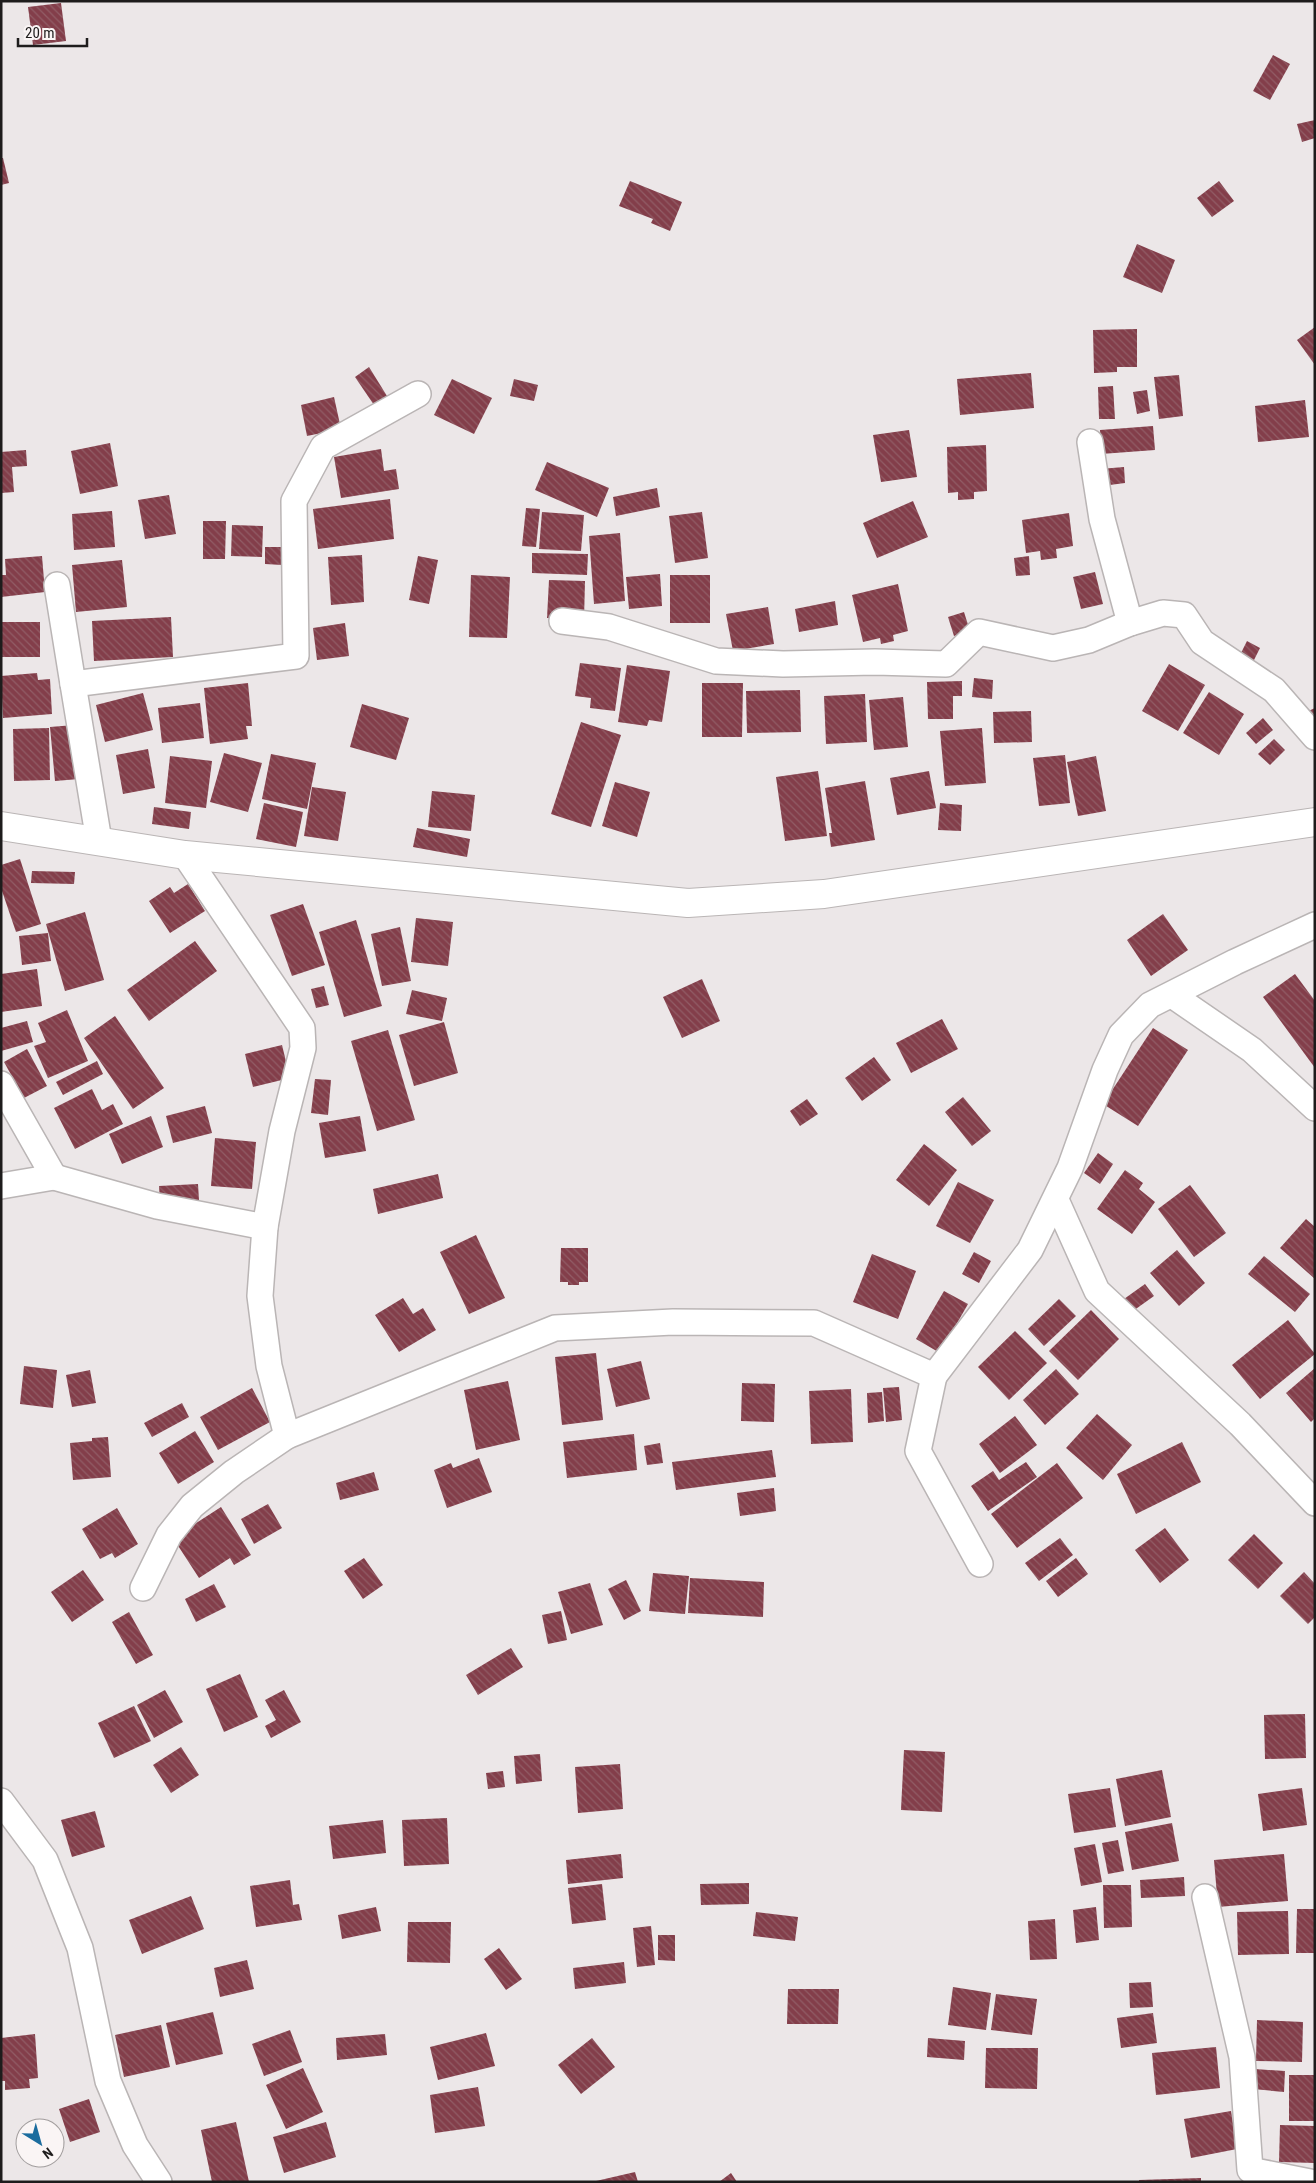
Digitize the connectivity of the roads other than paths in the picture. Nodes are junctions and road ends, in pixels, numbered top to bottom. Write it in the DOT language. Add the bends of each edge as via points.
graph roads {
  1 [pos="418,394"];
  2 [pos="1090,442"];
  3 [pos="57,586"];
  4 [pos="562,621"];
  5 [pos="1130,623"];
  6 [pos="73,684"];
  7 [pos="1315,737"];
  8 [pos="1315,822"];
  9 [pos="1,826"];
  10 [pos="99,841"];
  11 [pos="185,855"];
  12 [pos="1315,925"];
  13 [pos="1172,995"];
  14 [pos="1,1084"];
  15 [pos="1315,1108"];
  16 [pos="54,1177"];
  17 [pos="1,1186"];
  18 [pos="1056,1200"];
  19 [pos="265,1227"];
  20 [pos="934,1376"];
  21 [pos="287,1436"];
  22 [pos="1315,1503"];
  23 [pos="980,1564"];
  24 [pos="144,1588"];
  25 [pos="1,1801"];
  26 [pos="1205,1897"];
  27 [pos="1250,2176"];
  28 [pos="159,2182"];
  29 [pos="1310,2182"];
  1 -- 6 [label="street" via="323,447 294,501 296,656"];
  2 -- 5 [label="street" via="1102,519"];
  3 -- 6 [label="street"];
  4 -- 5 [label="street" via="609,627 716,661 784,664 946,664 979,632 1054,648 1089,640"];
  5 -- 7 [label="street" via="1163,613 1184,615 1202,642 1274,690"];
  6 -- 10 [label="street"];
  8 -- 11 [label="street" via="824,894 688,903"];
  9 -- 10 [label="street"];
  10 -- 11 [label="street"];
  11 -- 19 [label="street" via="302,1028 303,1048 282,1131"];
  12 -- 13 [label="street"];
  13 -- 15 [label="street" via="1252,1050"];
  13 -- 18 [label="street" via="1150,1005 1121,1035 1104,1070"];
  14 -- 16 [label="street"];
  16 -- 17 [label="street"];
  16 -- 19 [label="street" via="158,1206"];
  18 -- 20 [label="street" via="1030,1250"];
  18 -- 22 [label="street" via="1097,1291 1240,1424"];
  19 -- 21 [label="street" via="260,1296 269,1366"];
  20 -- 21 [label="street" via="814,1323 673,1322 555,1328"];
  20 -- 23 [label="street" via="918,1451"];
  21 -- 24 [label="street" via="192,1506 169,1535"];
  25 -- 28 [label="street" via="44,1860 80,1948 108,2081 135,2146"];
  26 -- 27 [label="street" via="1242,2057"];
  27 -- 29 [label="street"];
}
